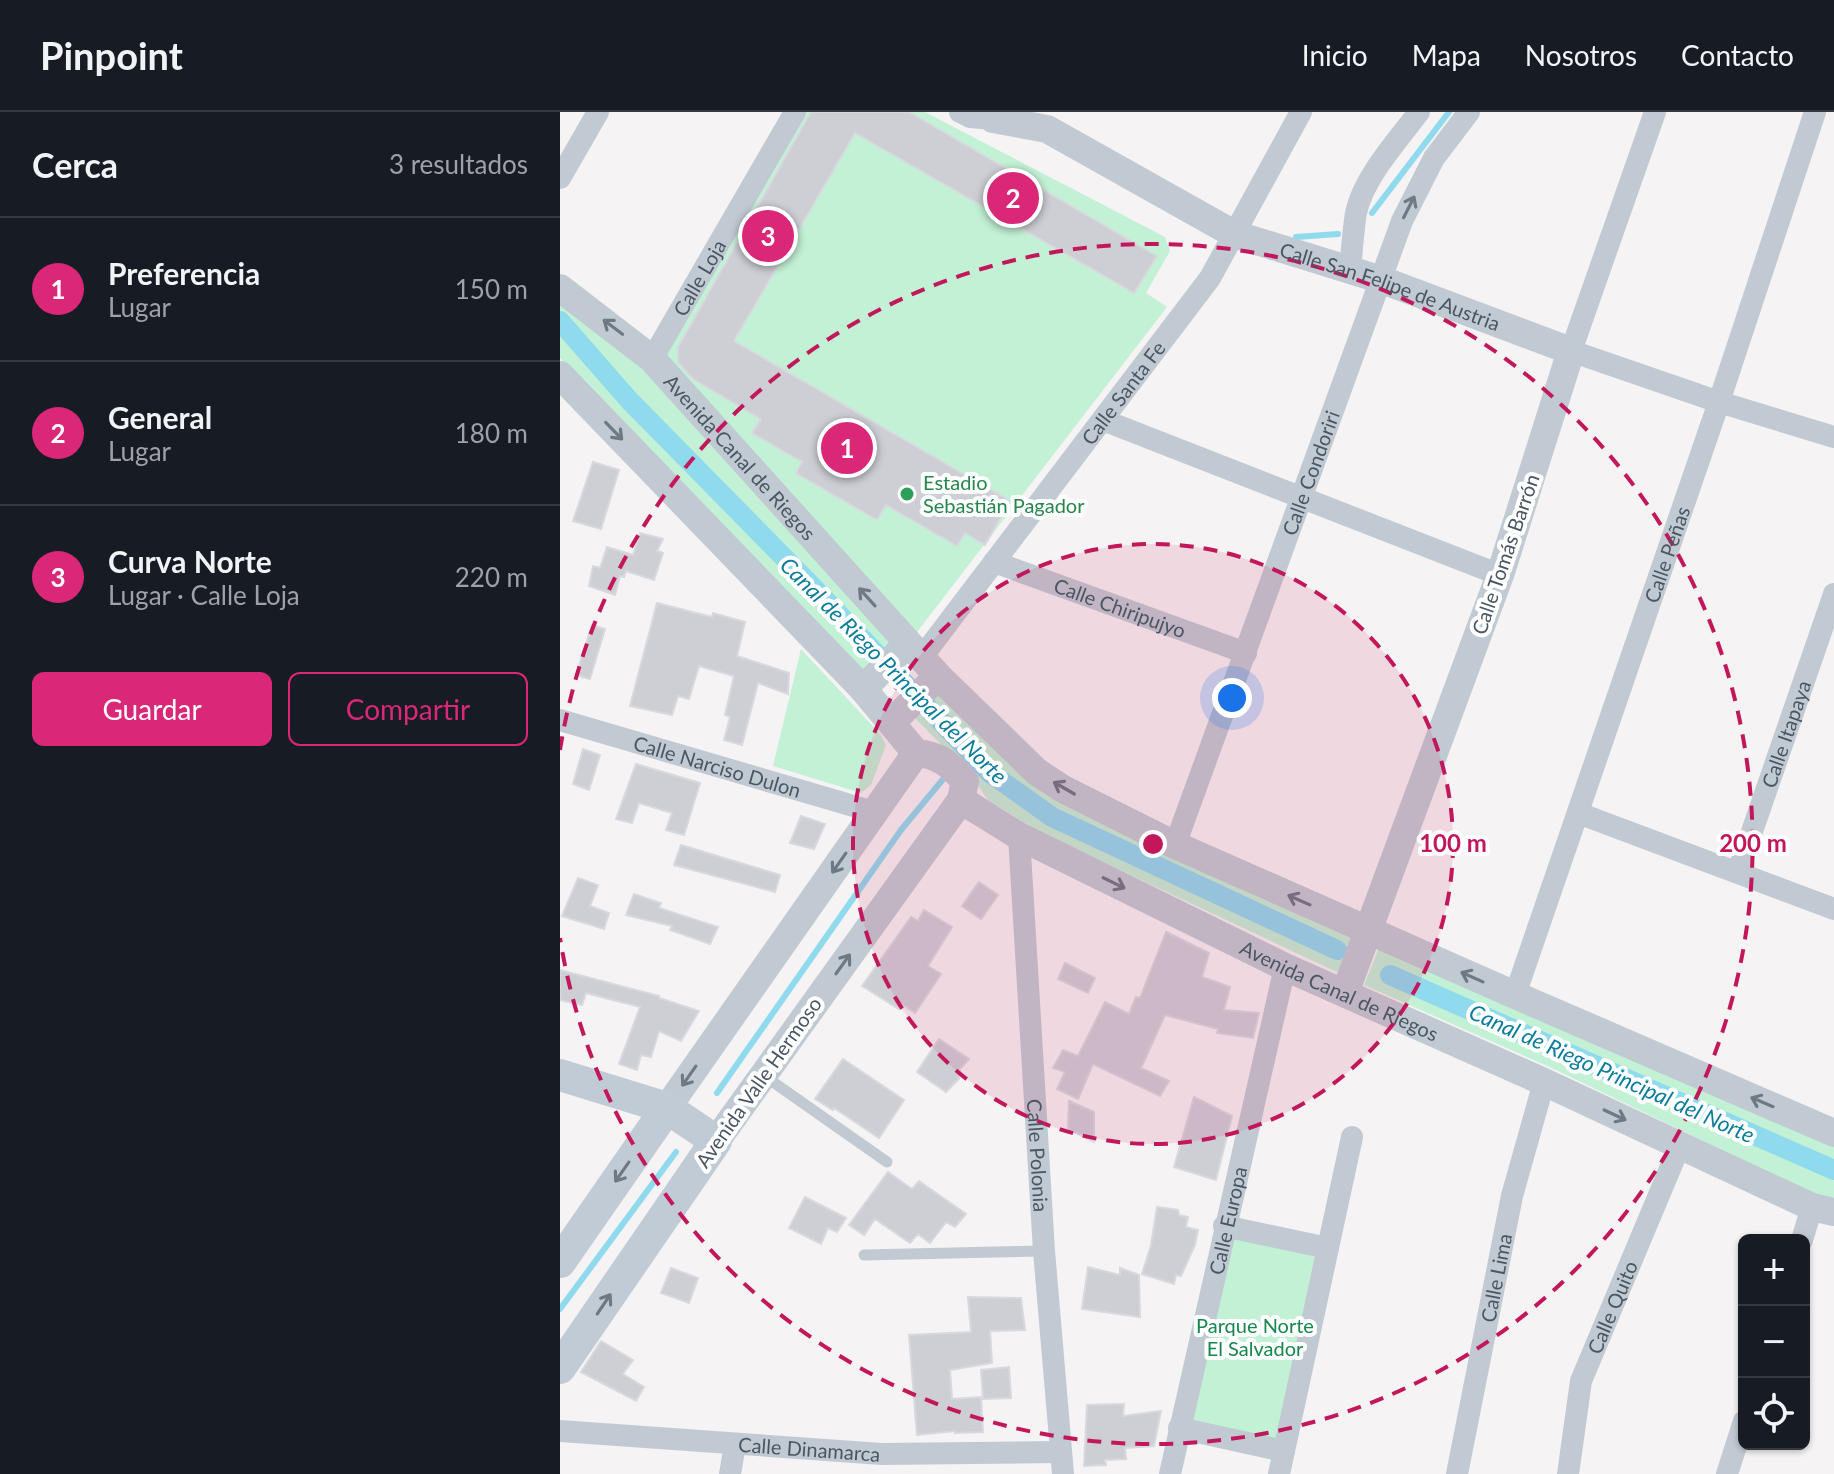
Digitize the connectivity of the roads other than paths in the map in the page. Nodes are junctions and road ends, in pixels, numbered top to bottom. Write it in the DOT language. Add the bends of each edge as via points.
graph roads {
  1 [pos="598,112"];
  2 [pos="795,112"];
  3 [pos="960,112"];
  4 [pos="1301,112"];
  5 [pos="1419,112"];
  6 [pos="1469,112"];
  7 [pos="1655,112"];
  8 [pos="1815,112"];
  9 [pos="995,116"];
  10 [pos="1052,120"];
  11 [pos="560,178"];
  12 [pos="1234,234"];
  13 [pos="1350,269"];
  14 [pos="1382,280"];
  15 [pos="560,288"];
  16 [pos="1571,351"];
  17 [pos="652,359"];
  18 [pos="560,375"];
  19 [pos="1719,402"];
  20 [pos="1103,420"];
  21 [pos="1834,437"];
  22 [pos="1302,498"];
  23 [pos="994,562"];
  24 [pos="1500,575"];
  25 [pos="1834,594"];
  26 [pos="1246,653"];
  27 [pos="903,679"];
  28 [pos="560,720"];
  29 [pos="916,753"];
  30 [pos="961,800"];
  31 [pos="874,812"];
  32 [pos="1578,813"];
  33 [pos="1019,836"];
  34 [pos="1175,845"];
  35 [pos="1738,872"];
  36 [pos="1834,909"];
  37 [pos="1370,931"];
  38 [pos="1285,967"];
  39 [pos="1345,993"];
  40 [pos="1515,995"];
  41 [pos="560,1075"];
  42 [pos="762,1075"];
  43 [pos="1544,1082"];
  44 [pos="667,1108"];
  45 [pos="1834,1133"];
  46 [pos="1352,1137"];
  47 [pos="716,1141"];
  48 [pos="1680,1145"];
  49 [pos="887,1162"];
  50 [pos="1823,1210"];
  51 [pos="1224,1226"];
  52 [pos="1806,1234"];
  53 [pos="1328,1248"];
  54 [pos="1044,1251"];
  55 [pos="864,1255"];
  56 [pos="560,1262"];
  57 [pos="560,1368"];
  58 [pos="1179,1428"];
  59 [pos="560,1431"];
  60 [pos="1738,1440"];
  61 [pos="735,1445"];
  62 [pos="1284,1451"];
  63 [pos="1062,1463"];
  64 [pos="730,1474"];
  65 [pos="1170,1474"];
  66 [pos="1279,1474"];
  67 [pos="1457,1474"];
  68 [pos="1568,1474"];
  69 [pos="1727,1474"];
  1 -- 11 [label="street"];
  2 -- 17 [label="street, Calle Loja"];
  3 -- 9 [label="street, Calle San Felipe de Austria"];
  4 -- 12 [label="street, Calle Santa Fe"];
  5 -- 13 [label="street" via="1361,198"];
  14 -- 6 [label="street, Calle Condoriri, one-way" via="1402,221 1434,158"];
  7 -- 16 [label="street, Calle Tomás Barrón"];
  8 -- 19 [label="street, Calle Peñas"];
  9 -- 10 [label="street, Calle San Felipe de Austria"];
  10 -- 12 [label="street, Calle San Felipe de Austria"];
  12 -- 13 [label="street, Calle San Felipe de Austria"];
  12 -- 20 [label="street, Calle Santa Fe" via="1210,278"];
  13 -- 14 [label="street, Calle San Felipe de Austria"];
  14 -- 16 [label="street, Calle San Felipe de Austria"];
  14 -- 22 [label="street, Calle Condoriri"];
  17 -- 15 [label="street, Avenida Canal de Riegos, one-way"];
  16 -- 19 [label="street, Calle San Felipe de Austria"];
  16 -- 24 [label="street, Calle Tomás Barrón"];
  27 -- 17 [label="street, Avenida Canal de Riegos, one-way"];
  18 -- 27 [label="street, Avenida Canal de Riegos, one-way"];
  19 -- 21 [label="street, Calle San Felipe de Austria"];
  19 -- 32 [label="street, Calle Peñas"];
  20 -- 22 [label="street"];
  20 -- 23 [label="street, Calle Santa Fe"];
  22 -- 24 [label="street"];
  22 -- 26 [label="street, Calle Condoriri"];
  23 -- 26 [label="street, Calle Chiripujyo"];
  23 -- 27 [label="street, Calle Santa Fe"];
  24 -- 37 [label="street, Calle Tomás Barrón"];
  25 -- 35 [label="street, Calle Itapaya"];
  26 -- 34 [label="street, Calle Condoriri"];
  27 -- 29 [label="street, Avenida Canal de Riegos"];
  34 -- 27 [label="street, Avenida Canal de Riegos, one-way" via="1063,789"];
  28 -- 31 [label="street, Calle Narciso Dulon"];
  29 -- 30 [label="street" via="946,761 965,781"];
  29 -- 31 [label="street"];
  30 -- 33 [label="street, Avenida Canal de Riegos"];
  42 -- 30 [label="street, Avenida Valle Hermoso, one-way"];
  31 -- 44 [label="street, one-way"];
  32 -- 35 [label="street"];
  32 -- 40 [label="street, Calle Peñas"];
  33 -- 38 [label="street, Avenida Canal de Riegos, one-way"];
  33 -- 54 [label="street, Calle Polonia"];
  37 -- 34 [label="street, Avenida Canal de Riegos, one-way"];
  35 -- 36 [label="street"];
  37 -- 39 [label="street, Calle Tomás Barrón"];
  40 -- 37 [label="street, Avenida Canal de Riegos, one-way"];
  38 -- 39 [label="street, Avenida Canal de Riegos"];
  38 -- 51 [label="street, Calle Europa"];
  39 -- 43 [label="street, Avenida Canal de Riegos"];
  45 -- 40 [label="street, Avenida Canal de Riegos, one-way"];
  41 -- 44 [label="main road"];
  42 -- 47 [label="street, Avenida Valle Hermoso"];
  42 -- 49 [label="lane"];
  43 -- 48 [label="street, Avenida Canal de Riegos, one-way"];
  43 -- 67 [label="street, Calle Lima" via="1512,1196"];
  44 -- 47 [label="main road"];
  44 -- 56 [label="main road, one-way"];
  46 -- 53 [label="street"];
  57 -- 47 [label="main road, Avenida Valle Hermoso, one-way"];
  48 -- 50 [label="street, Avenida Canal de Riegos"];
  48 -- 68 [label="street, Calle Quito" via="1581,1381"];
  50 -- 52 [label="street"];
  51 -- 53 [label="street"];
  51 -- 58 [label="street, Calle Europa"];
  53 -- 62 [label="street"];
  54 -- 55 [label="lane"];
  54 -- 63 [label="street, Calle Polonia"];
  58 -- 62 [label="street"];
  58 -- 65 [label="street, Calle Europa"];
  59 -- 61 [label="street, Calle Dinamarca"];
  60 -- 69 [label="street"];
  61 -- 63 [label="street, Calle Dinamarca"];
  61 -- 64 [label="street"];
  62 -- 66 [label="street"];
}
